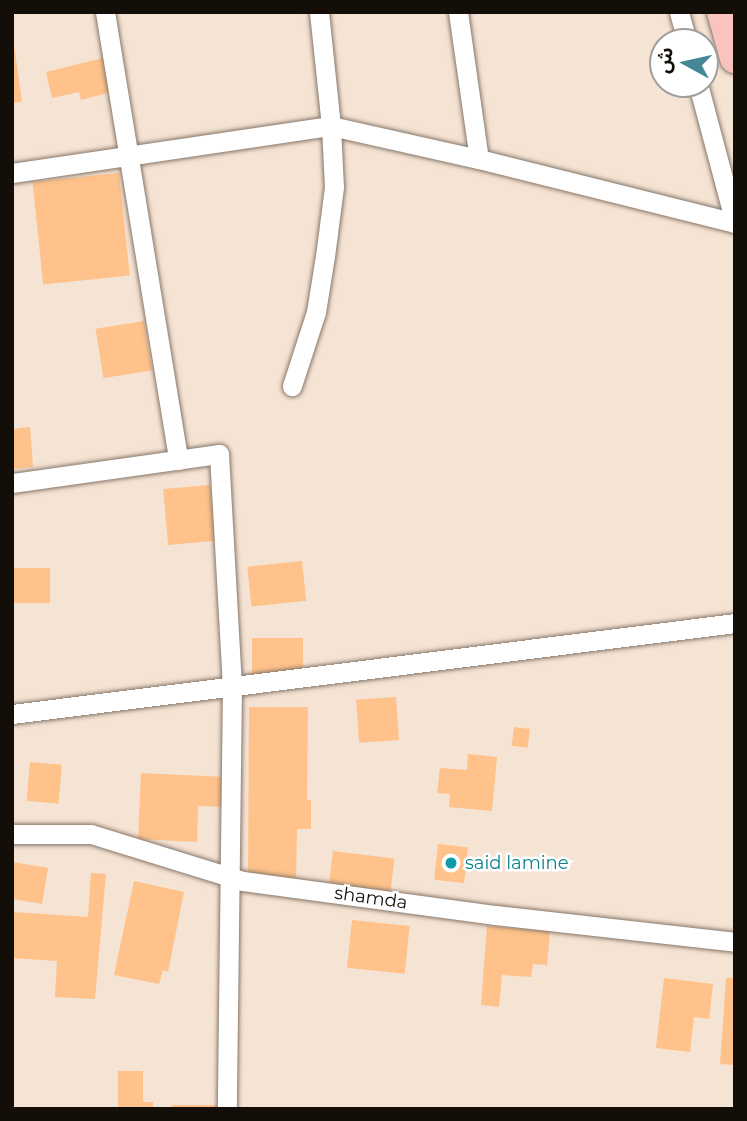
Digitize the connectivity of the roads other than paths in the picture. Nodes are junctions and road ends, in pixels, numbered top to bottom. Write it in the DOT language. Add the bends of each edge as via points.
graph roads {
  1 [pos="106,12"];
  2 [pos="319,12"];
  3 [pos="458,12"];
  4 [pos="722,12"];
  5 [pos="735,58"];
  6 [pos="702,98"];
  7 [pos="331,126"];
  8 [pos="128,156"];
  9 [pos="479,159"];
  10 [pos="12,173"];
  11 [pos="735,223"];
  12 [pos="292,386"];
  13 [pos="178,460"];
  14 [pos="12,484"];
  15 [pos="735,623"];
  16 [pos="232,685"];
  17 [pos="12,714"];
  18 [pos="12,834"];
  19 [pos="230,877"];
  20 [pos="735,942"];
  21 [pos="227,1109"];
  1 -- 8 [label="street"];
  2 -- 7 [label="street"];
  3 -- 9 [label="street"];
  4 -- 5 [label="main road"];
  6 -- 11 [label="street"];
  7 -- 8 [label="street"];
  7 -- 9 [label="street"];
  7 -- 12 [label="street" via="334,187 325,256 316,312"];
  8 -- 10 [label="street"];
  8 -- 13 [label="street"];
  9 -- 11 [label="street"];
  13 -- 14 [label="street"];
  13 -- 16 [label="street" via="219,454"];
  15 -- 16 [label="street"];
  16 -- 17 [label="street"];
  16 -- 19 [label="street"];
  18 -- 19 [label="street, shamda" via="91,834"];
  19 -- 20 [label="street, shamda" via="510,917"];
  19 -- 21 [label="street"];
}
